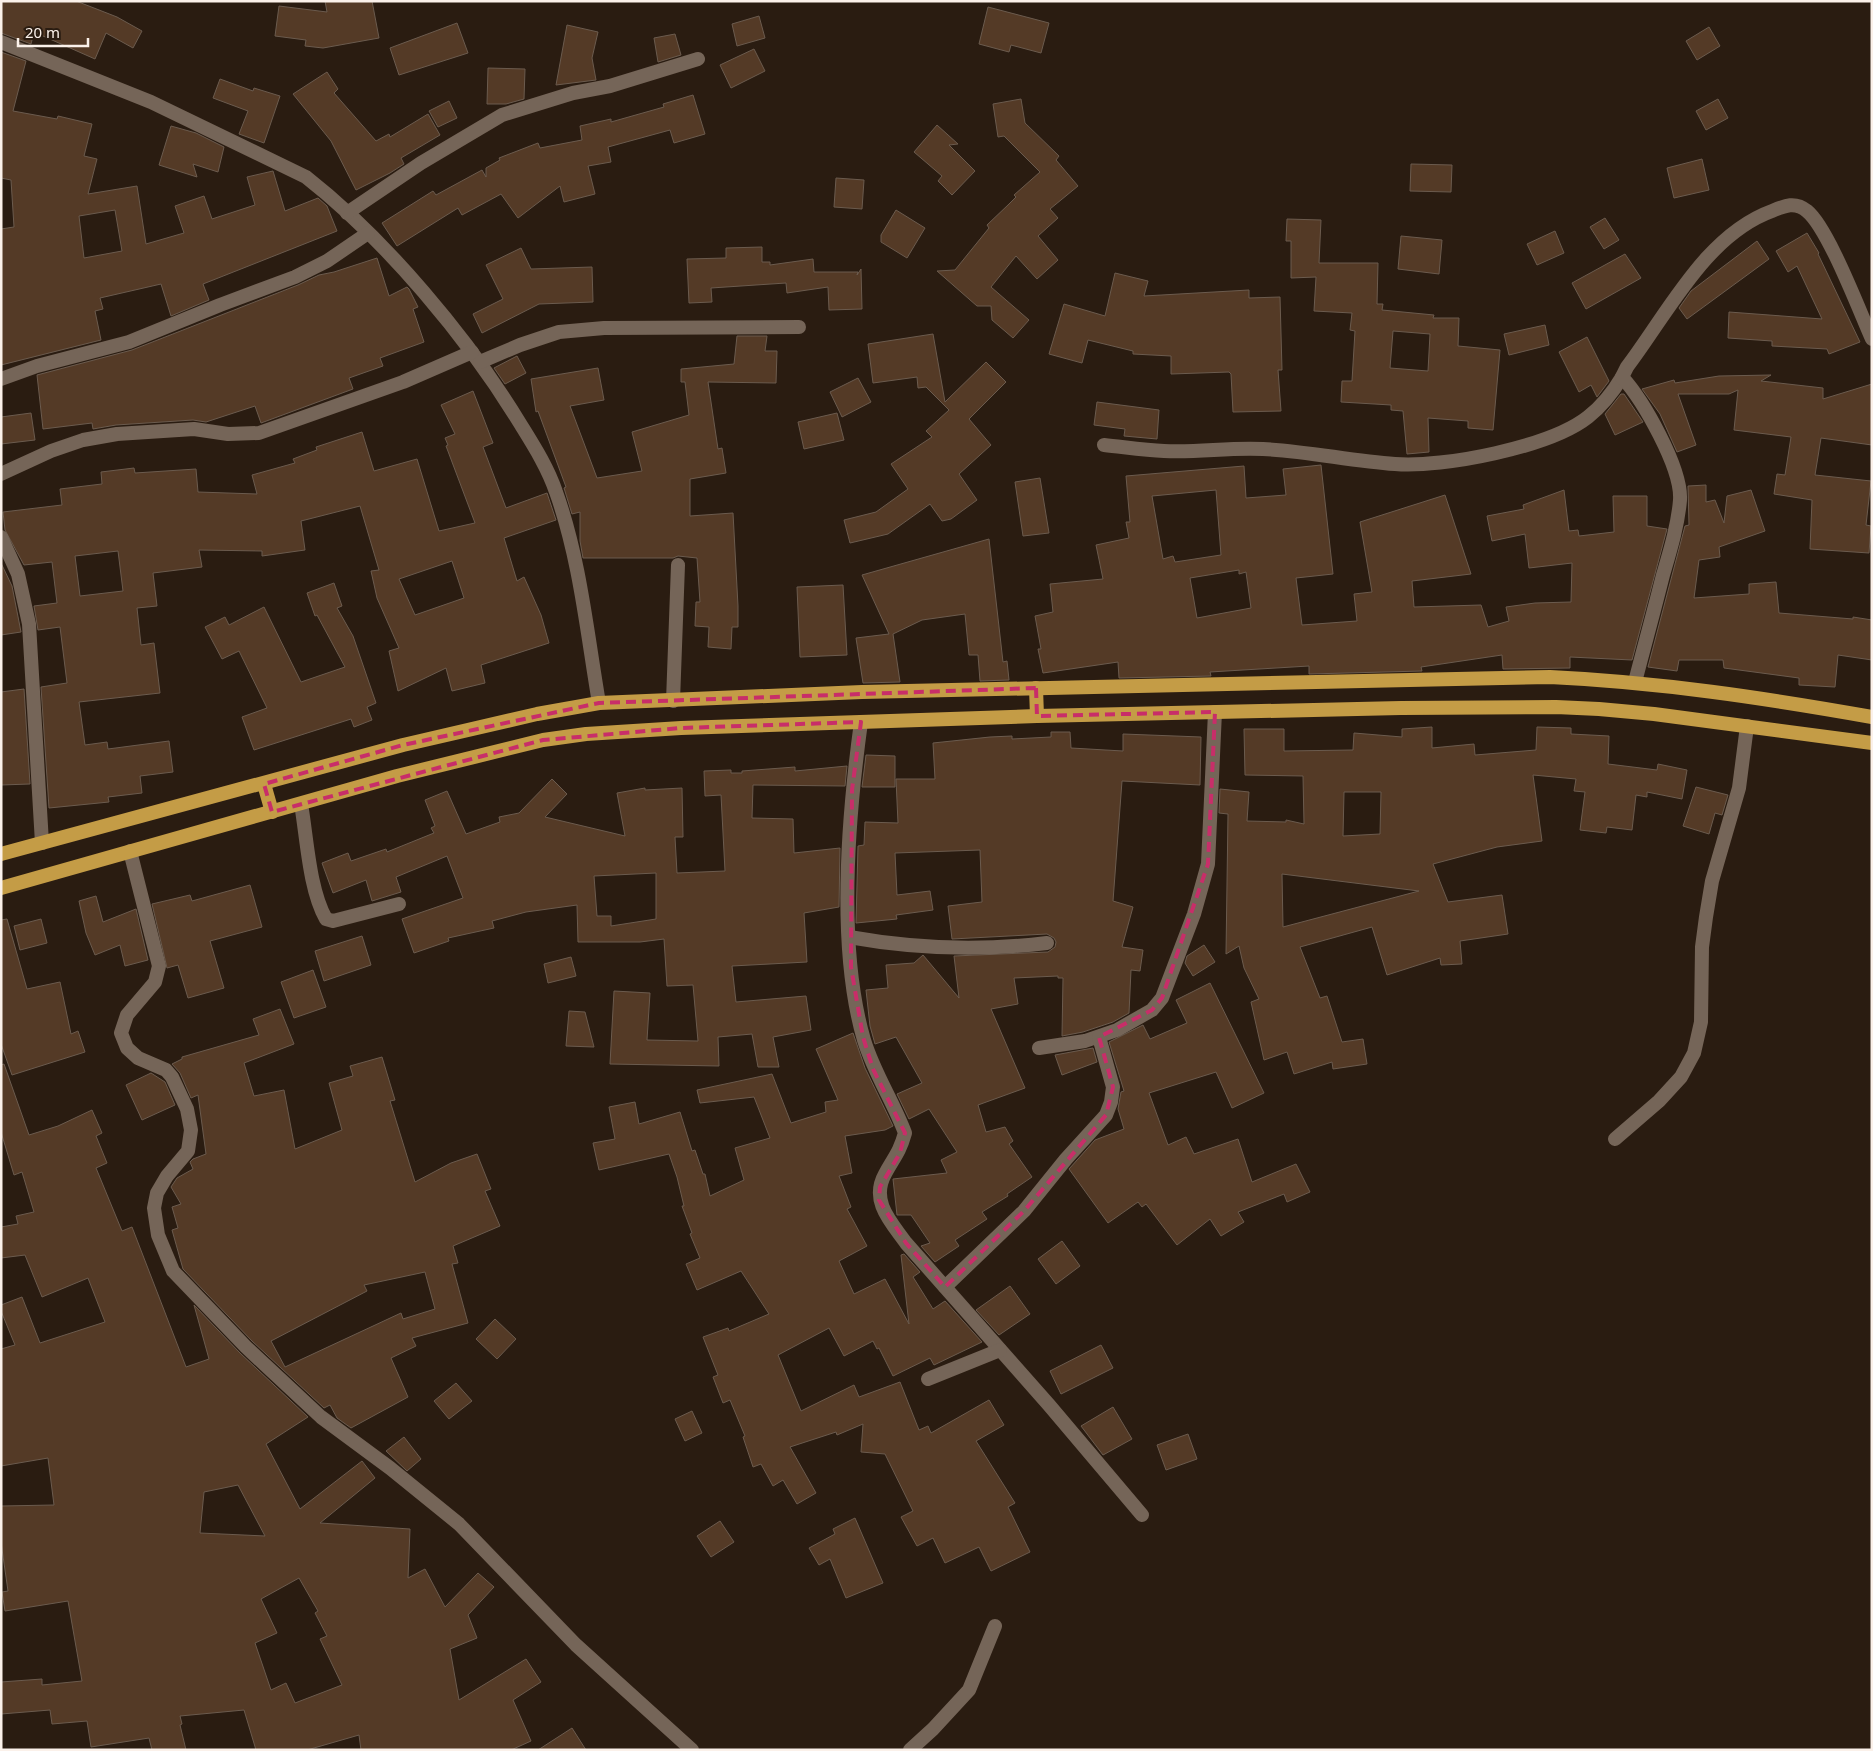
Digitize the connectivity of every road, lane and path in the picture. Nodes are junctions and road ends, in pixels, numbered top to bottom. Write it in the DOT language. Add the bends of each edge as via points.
graph roads {
  1 [pos="1,42"];
  2 [pos="698,59"];
  3 [pos="347,213"];
  4 [pos="368,233"];
  5 [pos="799,327"];
  6 [pos="1872,339"];
  7 [pos="476,357"];
  8 [pos="1622,377"];
  9 [pos="1,379"];
  10 [pos="1104,446"];
  11 [pos="1,474"];
  12 [pos="1,537"];
  13 [pos="678,565"];
  14 [pos="1635,682"];
  15 [pos="1036,688"];
  16 [pos="673,701"];
  17 [pos="599,703"];
  18 [pos="1214,712"];
  19 [pos="1037,716"];
  20 [pos="1872,717"];
  21 [pos="861,722"];
  22 [pos="1747,726"];
  23 [pos="1872,743"];
  24 [pos="264,784"];
  25 [pos="301,804"];
  26 [pos="272,812"];
  27 [pos="42,843"];
  28 [pos="130,851"];
  29 [pos="1,854"];
  30 [pos="1,888"];
  31 [pos="398,904"];
  32 [pos="849,937"];
  33 [pos="1047,942"];
  34 [pos="1100,1037"];
  35 [pos="1039,1048"];
  36 [pos="1616,1139"];
  37 [pos="945,1286"];
  38 [pos="1000,1350"];
  39 [pos="928,1379"];
  40 [pos="1142,1515"];
  41 [pos="995,1626"];
  42 [pos="692,1750"];
  43 [pos="910,1750"];
  1 -- 3 [label="street" via="150,102 276,160 306,176"];
  2 -- 3 [label="street" via="502,116 421,163"];
  3 -- 4 [label="street"];
  4 -- 7 [label="street" via="421,290"];
  4 -- 9 [label="street" via="327,261 295,277 129,342"];
  5 -- 7 [label="street" via="604,328 560,332"];
  6 -- 8 [label="street" via="1820,226 1806,210 1788,204 1743,225 1718,246 1702,263"];
  7 -- 11 [label="street" via="259,433 228,434 194,429 118,434 83,440"];
  7 -- 17 [label="street" via="537,451 556,490 569,532"];
  8 -- 10 [label="street" via="1611,395 1588,417 1565,430 1521,448 1437,462 1396,465 1291,450 1237,447 1165,451"];
  8 -- 14 [label="street" via="1647,410 1672,464 1680,500 1672,543"];
  12 -- 27 [label="street" via="18,574 29,624"];
  13 -- 16 [label="street"];
  14 -- 15 [label="highway" via="1550,677"];
  14 -- 20 [label="highway" via="1761,698"];
  15 -- 16 [label="highway"];
  15 -- 19 [label="highway"];
  16 -- 17 [label="highway"];
  17 -- 24 [label="highway" via="403,745"];
  18 -- 19 [label="highway"];
  18 -- 22 [label="highway" via="1599,708"];
  18 -- 34 [label="street" via="1208,864 1202,892 1170,984 1152,1010"];
  19 -- 21 [label="highway"];
  21 -- 25 [label="highway" via="636,731 543,740 397,776"];
  21 -- 32 [label="street" via="852,790"];
  22 -- 23 [label="highway"];
  22 -- 36 [label="street" via="1739,788 1712,882 1706,917 1702,947 1702,1022 1694,1053 1681,1077 1659,1102"];
  24 -- 26 [label="highway"];
  24 -- 27 [label="highway"];
  25 -- 26 [label="highway"];
  25 -- 31 [label="street" via="314,885 326,919 333,921"];
  26 -- 28 [label="highway"];
  27 -- 29 [label="highway"];
  28 -- 30 [label="highway"];
  28 -- 42 [label="street" via="159,966 155,982 127,1015 121,1032 126,1048 138,1058 166,1070 172,1077 187,1109 191,1130 188,1151 167,1176 154,1208 158,1235 173,1271 246,1347 321,1417 458,1524 576,1645"];
  32 -- 33 [label="street" via="946,949 1001,948"];
  32 -- 37 [label="street" via="863,1038 905,1133 900,1153 884,1174 879,1200 906,1243"];
  34 -- 35 [label="street"];
  34 -- 37 [label="street" via="1113,1086 1106,1115 1024,1211"];
  37 -- 38 [label="street"];
  38 -- 39 [label="street"];
  38 -- 40 [label="street"];
  41 -- 43 [label="street" via="969,1690"];
}
